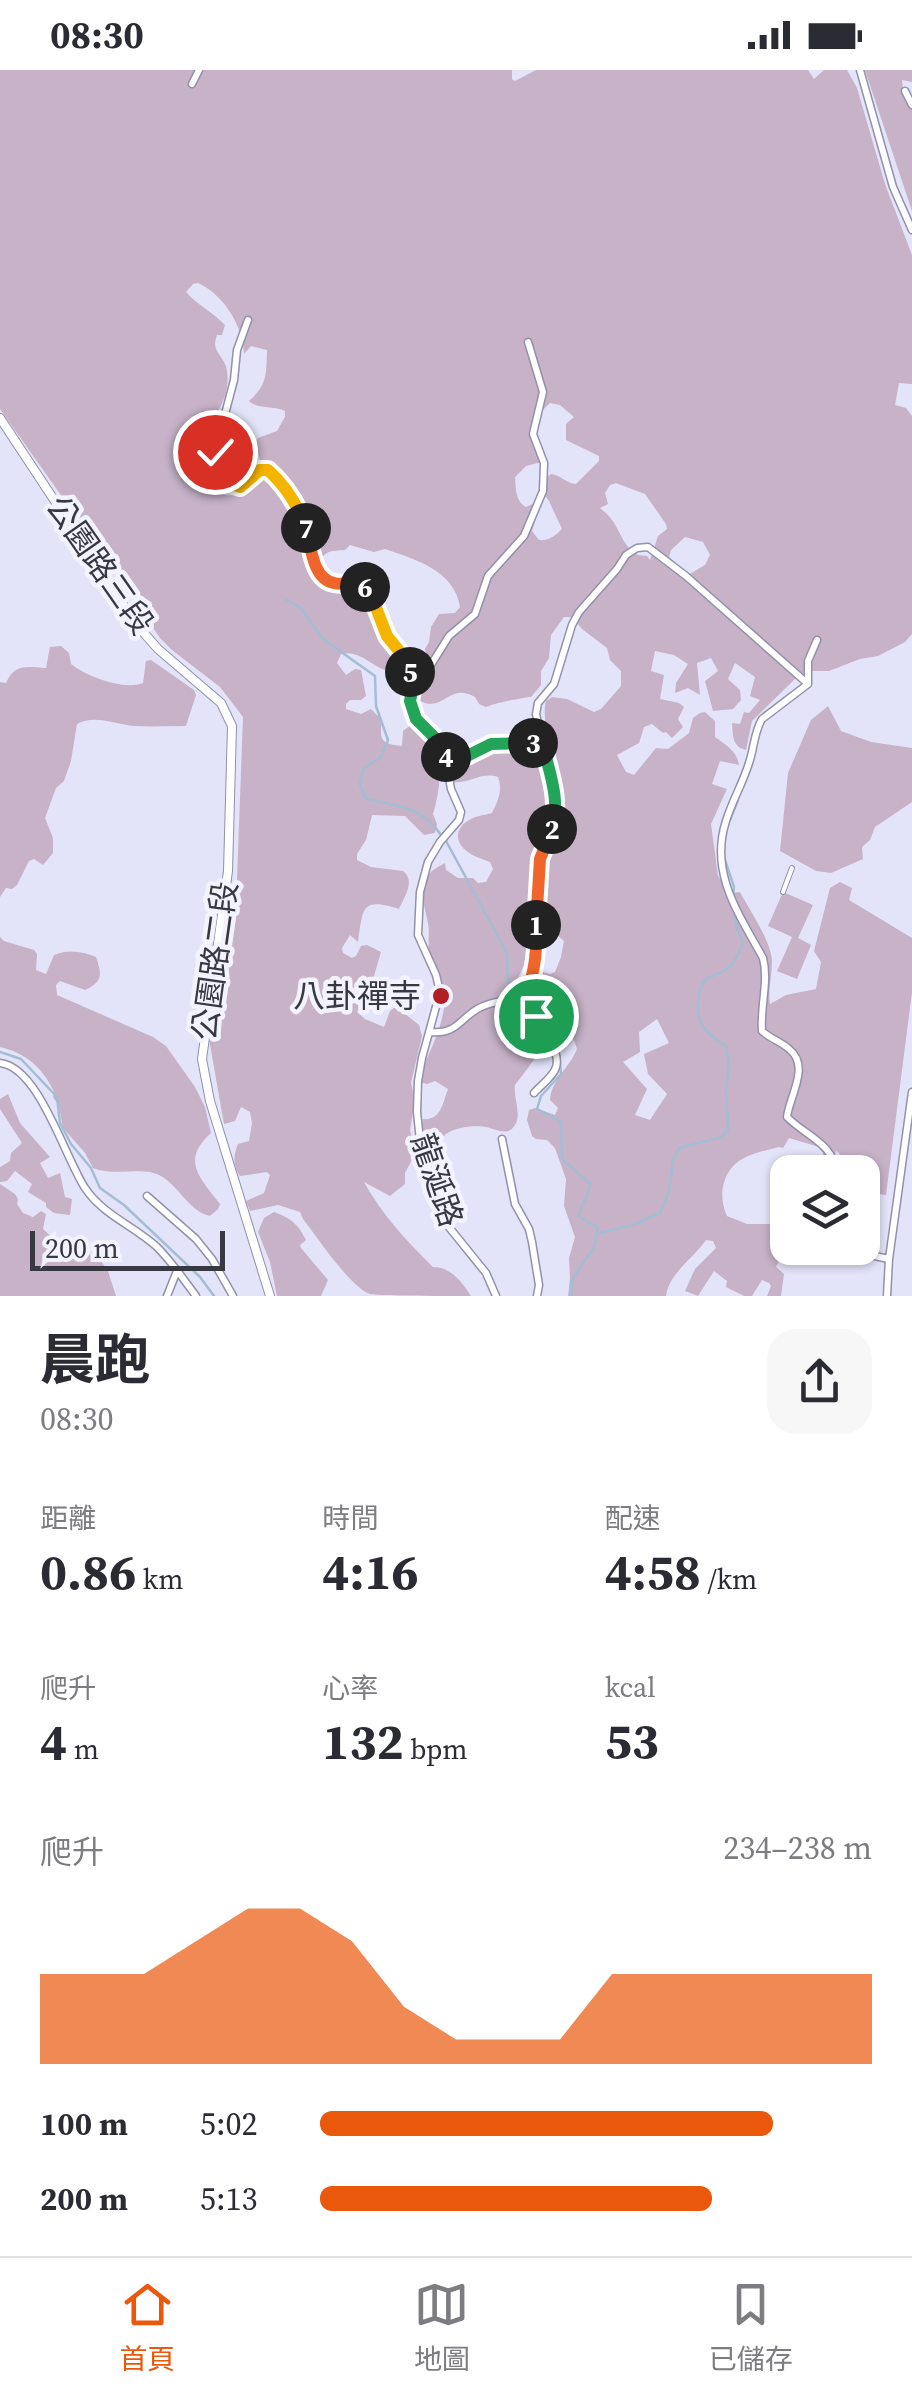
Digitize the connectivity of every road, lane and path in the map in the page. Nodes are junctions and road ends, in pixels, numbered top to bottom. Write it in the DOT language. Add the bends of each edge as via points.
graph roads {
  1 [pos="199,70"];
  2 [pos="860,70"];
  3 [pos="192,84"];
  4 [pos="905,91"];
  5 [pos="912,106"];
  6 [pos="912,230"];
  7 [pos="248,320"];
  8 [pos="528,342"];
  9 [pos="0,418"];
  10 [pos="817,640"];
  11 [pos="158,649"];
  12 [pos="412,676"];
  13 [pos="808,684"];
  14 [pos="542,742"];
  15 [pos="449,765"];
  16 [pos="792,868"];
  17 [pos="783,892"];
  18 [pos="524,999"];
  19 [pos="430,1032"];
  20 [pos="0,1063"];
  21 [pos="534,1092"];
  22 [pos="912,1092"];
  23 [pos="502,1140"];
  24 [pos="830,1155"];
  25 [pos="147,1196"];
  26 [pos="880,1257"];
  27 [pos="889,1259"];
  28 [pos="177,1272"];
  29 [pos="167,1296"];
  30 [pos="196,1296"];
  31 [pos="233,1296"];
  32 [pos="270,1296"];
  33 [pos="496,1296"];
  34 [pos="536,1296"];
  35 [pos="887,1296"];
  1 -- 3 [label="street"];
  2 -- 6 [label="street"];
  4 -- 5 [label="street"];
  7 -- 12 [label="street, 龍涎路" via="215,452 217,471 240,487 260,470 273,474 300,511 320,575 334,584 357,582 370,592"];
  8 -- 12 [label="street" via="544,392 533,434 544,463 543,491 524,536 488,576 475,614 449,636 429,668"];
  9 -- 11 [label="main road, 公園路三段"];
  10 -- 13 [label="street"];
  11 -- 32 [label="main road, 公園路二段" via="221,703 232,726 228,871 202,1059"];
  12 -- 15 [label="street, 龍涎路" via="416,719"];
  13 -- 14 [label="street" via="686,576 648,547 637,548 572,625 554,684 538,703"];
  13 -- 24 [label="street" via="758,726 726,819 720,858 735,908 766,967 762,1031 789,1049 799,1067 787,1117"];
  14 -- 15 [label="street" via="491,744"];
  14 -- 18 [label="street" via="557,814 540,859 537,957"];
  15 -- 19 [label="street, 龍涎路" via="462,812 428,862 420,892 418,935 440,992"];
  16 -- 17 [label="street"];
  18 -- 19 [label="street" via="482,1007 455,1028"];
  18 -- 21 [label="street" via="558,1062"];
  19 -- 33 [label="street, 龍涎路" via="418,1081 420,1141 444,1183 444,1221"];
  20 -- 28 [label="street" via="17,1070 46,1106 90,1194 156,1246"];
  22 -- 27 [label="street"];
  23 -- 34 [label="street" via="515,1204 532,1242"];
  25 -- 31 [label="street" via="196,1239"];
  26 -- 27 [label="street"];
  27 -- 35 [label="street"];
  28 -- 29 [label="street"];
  28 -- 30 [label="street"];
}
